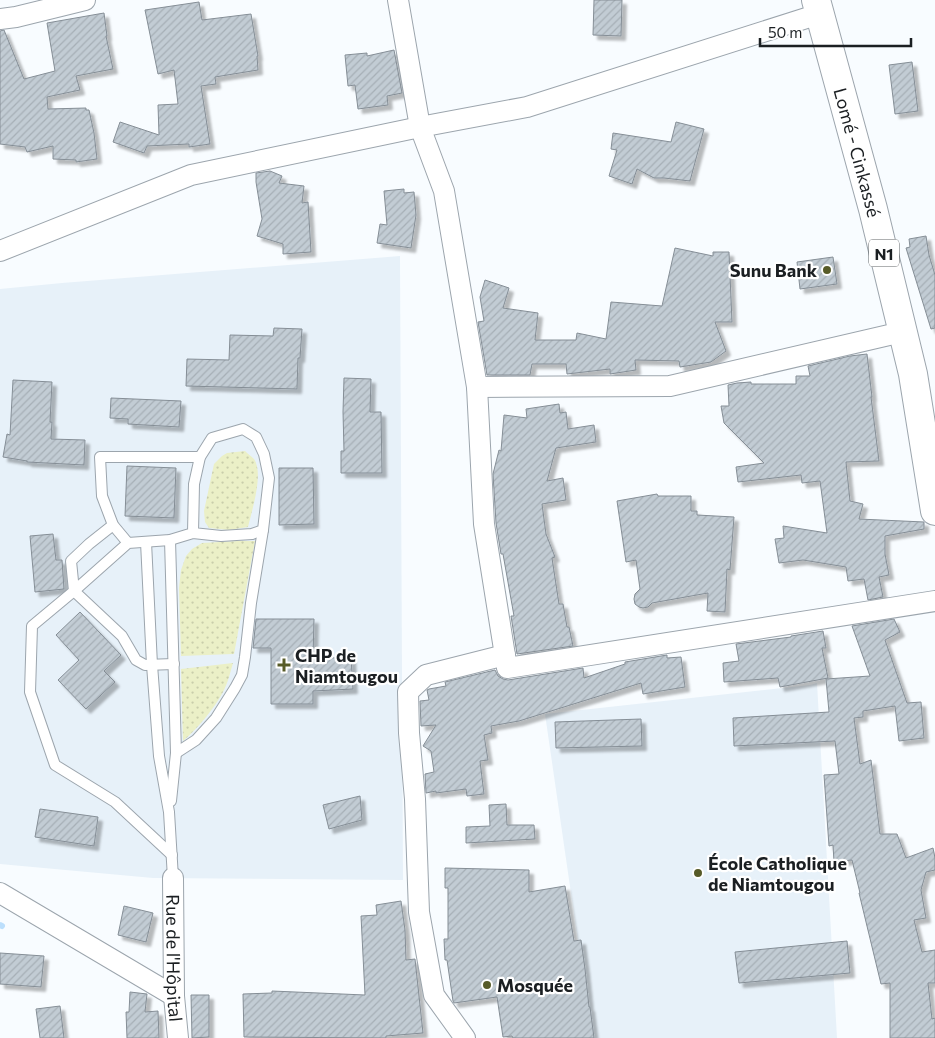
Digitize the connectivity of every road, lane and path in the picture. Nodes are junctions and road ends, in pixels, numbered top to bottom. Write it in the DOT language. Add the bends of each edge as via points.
graph roads {
  1 [pos="85,0"];
  2 [pos="398,0"];
  3 [pos="817,7"];
  4 [pos="0,19"];
  5 [pos="420,126"];
  6 [pos="0,251"];
  7 [pos="902,332"];
  8 [pos="477,387"];
  9 [pos="200,458"];
  10 [pos="935,511"];
  11 [pos="113,525"];
  12 [pos="263,530"];
  13 [pos="193,533"];
  14 [pos="170,540"];
  15 [pos="146,542"];
  16 [pos="128,543"];
  17 [pos="74,591"];
  18 [pos="935,602"];
  19 [pos="505,655"];
  20 [pos="174,664"];
  21 [pos="152,665"];
  22 [pos="176,753"];
  23 [pos="170,812"];
  24 [pos="172,855"];
  25 [pos="173,878"];
  26 [pos="0,894"];
  27 [pos="174,996"];
  28 [pos="178,1038"];
  29 [pos="465,1038"];
  1 -- 4 [label="street"];
  2 -- 5 [label="street"];
  3 -- 5 [label="street" via="528,108"];
  3 -- 7 [label="highway, Lomé - Cinkassé / N1" via="873,209"];
  5 -- 6 [label="street" via="191,175"];
  5 -- 8 [label="street" via="444,191"];
  7 -- 8 [label="street" via="670,386"];
  7 -- 10 [label="highway, Lomé - Cinkassé / N1" via="913,374"];
  8 -- 19 [label="street" via="484,524"];
  9 -- 11 [label="lane" via="100,457 102,496"];
  9 -- 12 [label="lane" via="212,438 243,429 256,437 269,478"];
  9 -- 13 [label="lane" via="194,484"];
  11 -- 16 [label="lane"];
  11 -- 17 [label="lane" via="71,561"];
  12 -- 13 [label="lane" via="221,536"];
  12 -- 22 [label="lane" via="242,675 216,718 196,740"];
  13 -- 14 [label="lane"];
  14 -- 15 [label="lane"];
  14 -- 20 [label="lane"];
  15 -- 16 [label="lane"];
  15 -- 21 [label="lane"];
  16 -- 17 [label="lane"];
  17 -- 21 [label="lane" via="122,636 136,660"];
  17 -- 24 [label="lane" via="32,626 30,692 55,765 115,802"];
  18 -- 19 [label="street" via="508,668"];
  19 -- 29 [label="street" via="426,675 408,692 419,912 434,995"];
  20 -- 21 [label="lane"];
  20 -- 22 [label="lane"];
  21 -- 23 [label="lane" via="159,756"];
  22 -- 23 [label="lane"];
  23 -- 24 [label="lane"];
  24 -- 25 [label="lane"];
  25 -- 27 [label="street, Rue de l'Hôpital"];
  26 -- 27 [label="street"];
  27 -- 28 [label="street, Rue de l'Hôpital"];
}
